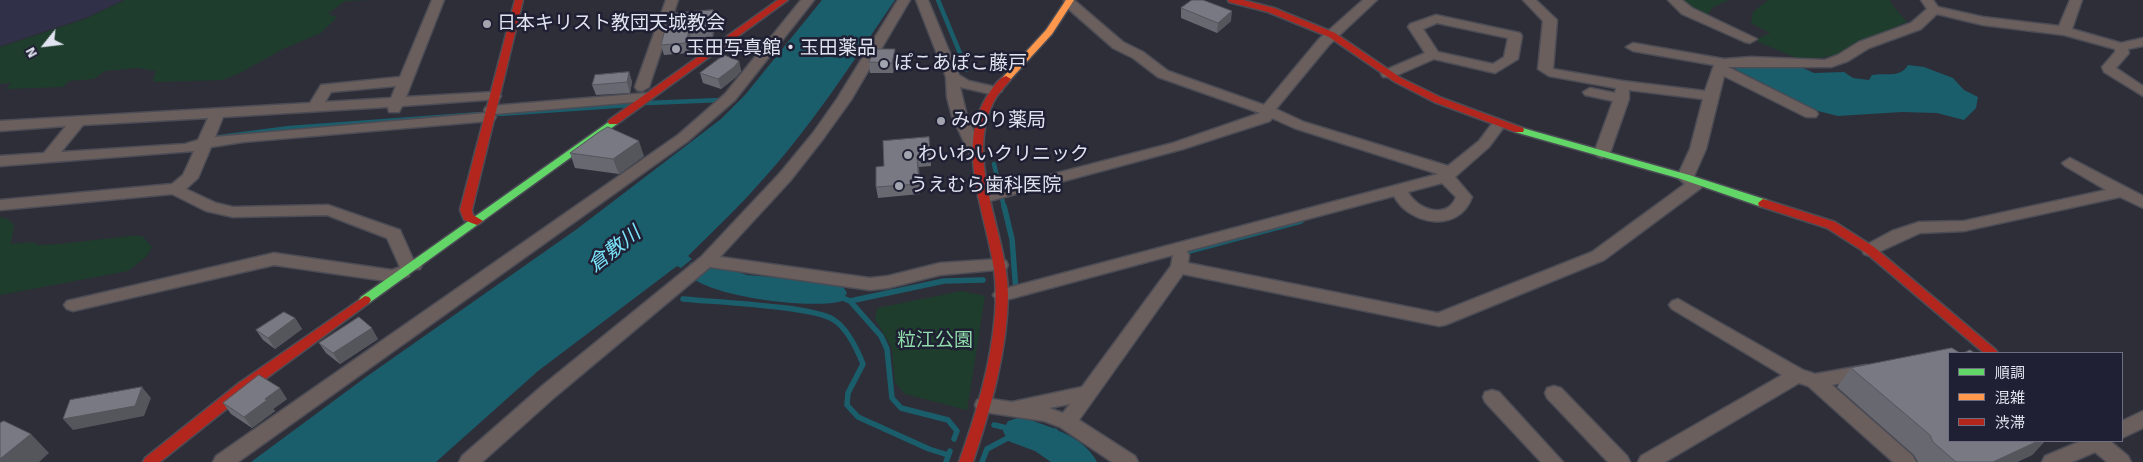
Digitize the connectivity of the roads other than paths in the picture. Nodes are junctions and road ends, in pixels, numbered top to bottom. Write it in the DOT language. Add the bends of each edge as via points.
graph roads {
  1 [pos="438,0"];
  2 [pos="519,0"];
  3 [pos="672,0"];
  4 [pos="784,0"];
  5 [pos="808,0"];
  6 [pos="904,0"];
  7 [pos="922,0"];
  8 [pos="1232,0"];
  9 [pos="1371,0"];
  10 [pos="1529,0"];
  11 [pos="1674,0"];
  12 [pos="2076,0"];
  13 [pos="1070,1"];
  14 [pos="1930,5"];
  15 [pos="2065,31"];
  16 [pos="1332,35"];
  17 [pos="1750,39"];
  18 [pos="2143,42"];
  19 [pos="1633,47"];
  20 [pos="2121,47"];
  21 [pos="1433,55"];
  22 [pos="1722,66"];
  23 [pos="1388,74"];
  24 [pos="953,77"];
  25 [pos="406,81"];
  26 [pos="995,91"];
  27 [pos="1590,92"];
  28 [pos="1623,92"];
  29 [pos="2143,92"];
  30 [pos="644,95"];
  31 [pos="1712,96"];
  32 [pos="397,102"];
  33 [pos="315,106"];
  34 [pos="492,108"];
  35 [pos="1269,111"];
  36 [pos="218,112"];
  37 [pos="1811,114"];
  38 [pos="79,121"];
  39 [pos="389,122"];
  40 [pos="1499,124"];
  41 [pos="0,126"];
  42 [pos="207,140"];
  43 [pos="1602,153"];
  44 [pos="51,155"];
  45 [pos="0,161"];
  46 [pos="980,163"];
  47 [pos="2070,163"];
  48 [pos="1448,175"];
  49 [pos="1685,177"];
  50 [pos="176,189"];
  51 [pos="1399,189"];
  52 [pos="2119,192"];
  53 [pos="996,194"];
  54 [pos="2143,203"];
  55 [pos="0,205"];
  56 [pos="477,220"];
  57 [pos="1870,250"];
  58 [pos="1179,255"];
  59 [pos="707,261"];
  60 [pos="1000,265"];
  61 [pos="409,269"];
  62 [pos="1012,292"];
  63 [pos="73,305"];
  64 [pos="1678,305"];
  65 [pos="1990,351"];
  66 [pos="1976,352"];
  67 [pos="1882,368"];
  68 [pos="1806,378"];
  69 [pos="1082,393"];
  70 [pos="1554,393"];
  71 [pos="1492,396"];
  72 [pos="984,405"];
  73 [pos="1007,408"];
  74 [pos="2143,419"];
  75 [pos="1067,422"];
  76 [pos="2123,429"];
  77 [pos="2095,442"];
  78 [pos="2098,442"];
  79 [pos="150,462"];
  80 [pos="224,462"];
  81 [pos="469,462"];
  82 [pos="966,462"];
  83 [pos="1128,462"];
  84 [pos="1553,462"];
  85 [pos="1620,462"];
  86 [pos="1648,462"];
  87 [pos="1906,462"];
  88 [pos="2052,462"];
  89 [pos="2121,462"];
  1 -- 25 [label="street"];
  2 -- 34 [label="main road"];
  3 -- 30 [label="street"];
  4 -- 30 [label="main road"];
  5 -- 80 [label="street" via="730,97 683,138"];
  6 -- 59 [label="street" via="844,100 818,136 785,177"];
  7 -- 24 [label="street"];
  8 -- 16 [label="main road" via="1271,10"];
  9 -- 16 [label="street"];
  10 -- 28 [label="street" via="1550,20 1545,69"];
  11 -- 17 [label="street" via="1687,10"];
  12 -- 15 [label="street"];
  13 -- 26 [label="main road" via="1058,23"];
  13 -- 35 [label="street" via="1118,44 1163,74"];
  14 -- 15 [label="street" via="1983,21"];
  14 -- 22 [label="street" via="1916,26 1864,45 1826,64 1751,61"];
  15 -- 20 [label="street"];
  16 -- 23 [label="main road"];
  16 -- 35 [label="street"];
  18 -- 20 [label="street"];
  19 -- 22 [label="street"];
  20 -- 29 [label="street" via="2122,53 2109,67 2111,72"];
  21 -- 21 [label="street" via="1415,27 1436,19 1515,36 1511,59 1495,69"];
  21 -- 23 [label="street"];
  22 -- 31 [label="street" via="1714,80"];
  22 -- 37 [label="street"];
  23 -- 40 [label="main road" via="1438,100"];
  24 -- 26 [label="street" via="964,84"];
  24 -- 46 [label="street" via="952,92"];
  25 -- 32 [label="street"];
  25 -- 33 [label="street" via="326,88"];
  26 -- 46 [label="main road" via="980,123"];
  27 -- 28 [label="street"];
  28 -- 31 [label="street"];
  28 -- 43 [label="street"];
  30 -- 34 [label="street" via="599,103"];
  30 -- 56 [label="main road" via="633,108"];
  31 -- 49 [label="street" via="1698,150"];
  32 -- 33 [label="street"];
  32 -- 34 [label="street"];
  32 -- 39 [label="street"];
  33 -- 36 [label="street"];
  34 -- 39 [label="street"];
  34 -- 56 [label="main road" via="466,210 468,217"];
  35 -- 48 [label="street" via="1299,125"];
  35 -- 53 [label="street" via="1265,118 1202,140"];
  36 -- 38 [label="street"];
  36 -- 42 [label="street"];
  38 -- 41 [label="street"];
  38 -- 44 [label="street"];
  39 -- 42 [label="street"];
  40 -- 43 [label="main road"];
  40 -- 48 [label="street" via="1484,144"];
  42 -- 44 [label="street" via="185,149"];
  42 -- 50 [label="street" via="188,181"];
  43 -- 49 [label="main road"];
  44 -- 45 [label="street"];
  46 -- 53 [label="main road"];
  47 -- 52 [label="street"];
  48 -- 51 [label="street"];
  48 -- 51 [label="street" via="1464,197 1460,206 1443,215 1415,210 1404,201"];
  49 -- 57 [label="main road" via="1831,225"];
  49 -- 58 [label="street" via="1695,184 1598,256 1439,320 1394,312"];
  50 -- 55 [label="street"];
  50 -- 61 [label="street" via="212,207 233,212 328,210 394,234"];
  51 -- 58 [label="street"];
  52 -- 54 [label="street"];
  52 -- 57 [label="street" via="1964,226 1919,228"];
  53 -- 60 [label="main road"];
  56 -- 61 [label="main road"];
  57 -- 65 [label="main road"];
  58 -- 62 [label="street"];
  58 -- 69 [label="street"];
  59 -- 60 [label="street" via="870,284 940,270"];
  59 -- 81 [label="street" via="549,391"];
  60 -- 62 [label="main road"];
  61 -- 63 [label="street" via="393,276 274,259"];
  61 -- 79 [label="main road" via="244,387"];
  62 -- 72 [label="main road"];
  64 -- 68 [label="street"];
  65 -- 66 [label="street"];
  67 -- 68 [label="street"];
  68 -- 86 [label="street"];
  68 -- 87 [label="street"];
  69 -- 73 [label="street"];
  69 -- 75 [label="street"];
  70 -- 85 [label="street"];
  71 -- 84 [label="street"];
  72 -- 73 [label="street"];
  72 -- 82 [label="main road"];
  73 -- 75 [label="street" via="1045,414"];
  74 -- 76 [label="street"];
  75 -- 83 [label="street"];
  77 -- 88 [label="street"];
  78 -- 89 [label="street"];
}
